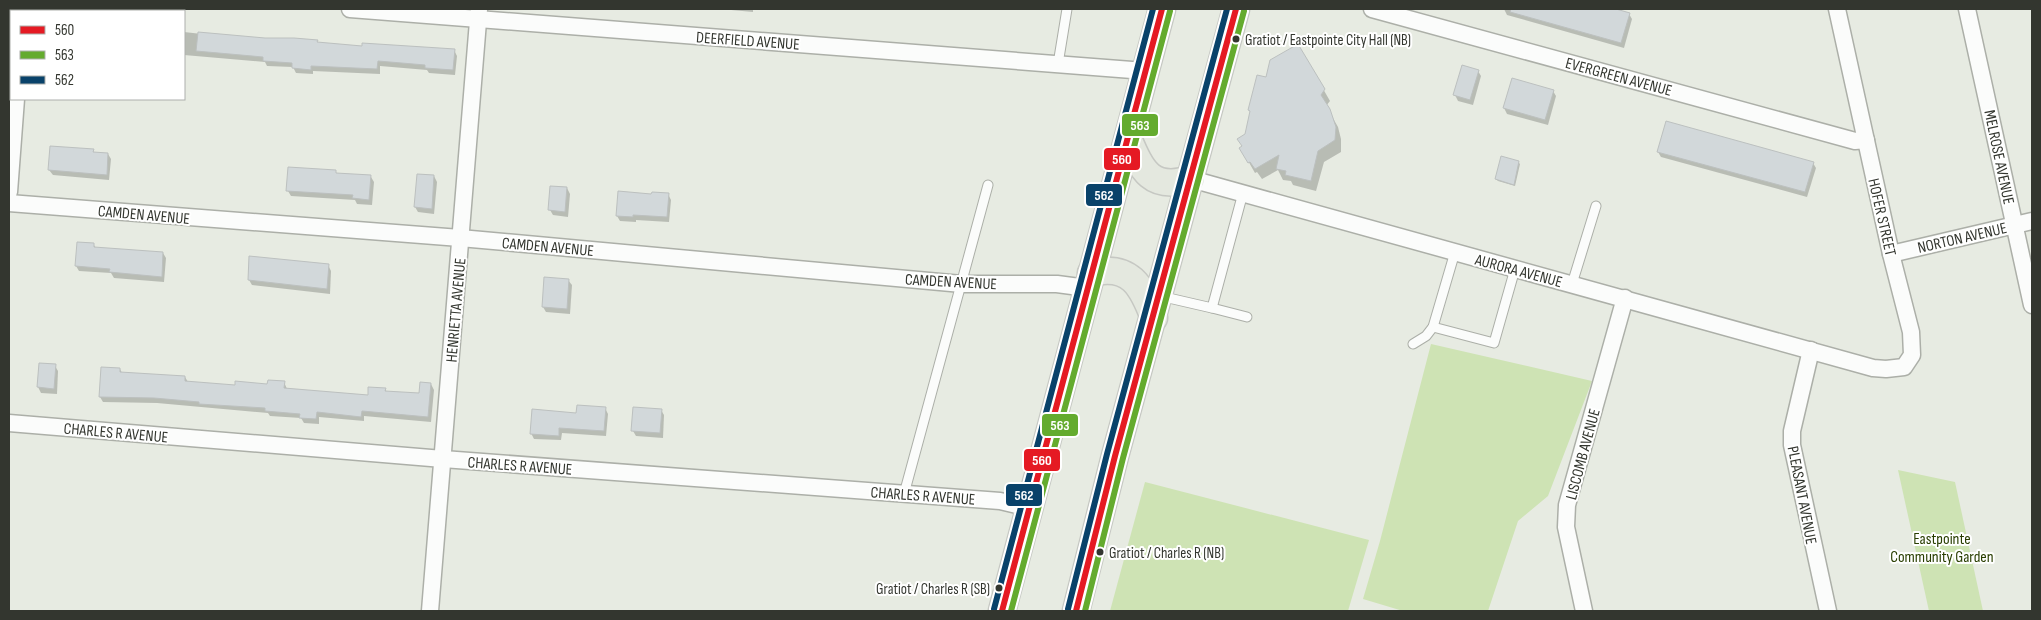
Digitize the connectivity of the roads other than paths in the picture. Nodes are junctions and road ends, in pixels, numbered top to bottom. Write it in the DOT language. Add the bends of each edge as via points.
graph roads {
  1 [pos="350,9"];
  2 [pos="1067,9"];
  3 [pos="1162,9"];
  4 [pos="1236,9"];
  5 [pos="1372,9"];
  6 [pos="1837,9"];
  7 [pos="1967,9"];
  8 [pos="478,14"];
  9 [pos="1058,64"];
  10 [pos="1145,71"];
  11 [pos="16,100"];
  12 [pos="1128,138"];
  13 [pos="1866,140"];
  14 [pos="1191,179"];
  15 [pos="988,185"];
  16 [pos="9,192"];
  17 [pos="1243,193"];
  18 [pos="9,203"];
  19 [pos="1596,206"];
  20 [pos="2032,221"];
  21 [pos="2015,225"];
  22 [pos="460,238"];
  23 [pos="1456,252"];
  24 [pos="1891,254"];
  25 [pos="1515,269"];
  26 [pos="1089,280"];
  27 [pos="962,284"];
  28 [pos="1572,284"];
  29 [pos="1625,298"];
  30 [pos="2032,305"];
  31 [pos="1157,307"];
  32 [pos="1212,308"];
  33 [pos="1247,318"];
  34 [pos="1433,327"];
  35 [pos="1413,344"];
  36 [pos="1811,350"];
  37 [pos="1847,361"];
  38 [pos="9,423"];
  39 [pos="443,459"];
  40 [pos="904,494"];
  41 [pos="1030,508"];
  42 [pos="430,611"];
  43 [pos="1002,611"];
  44 [pos="1076,611"];
  45 [pos="1584,611"];
  46 [pos="1828,611"];
  1 -- 8 [label="street, DEERFIELD AVENUE"];
  2 -- 9 [label="lane"];
  3 -- 10 [label="main road"];
  4 -- 14 [label="main road"];
  5 -- 13 [label="street, EVERGREEN AVENUE" via="1855,141"];
  6 -- 13 [label="street, HOFER STREET"];
  7 -- 21 [label="street, MELROSE AVENUE"];
  8 -- 9 [label="street, DEERFIELD AVENUE"];
  8 -- 22 [label="street, HENRIETTA AVENUE"];
  9 -- 10 [label="street, DEERFIELD AVENUE"];
  10 -- 12 [label="main road"];
  11 -- 16 [label="street"];
  12 -- 14 [label="main road" via="1142,167 1155,180 1172,184"];
  12 -- 26 [label="main road"];
  13 -- 24 [label="street, HOFER STREET"];
  14 -- 17 [label="street, AURORA AVENUE"];
  14 -- 31 [label="main road"];
  15 -- 27 [label="lane"];
  17 -- 23 [label="street, AURORA AVENUE"];
  17 -- 32 [label="lane"];
  18 -- 22 [label="street, CAMDEN AVENUE"];
  19 -- 28 [label="lane"];
  20 -- 21 [label="street, NORTON AVENUE"];
  21 -- 24 [label="street, NORTON AVENUE"];
  21 -- 30 [label="street, MELROSE AVENUE"];
  22 -- 27 [label="street, CAMDEN AVENUE"];
  22 -- 39 [label="street, HENRIETTA AVENUE"];
  23 -- 25 [label="street, AURORA AVENUE"];
  23 -- 34 [label="lane"];
  24 -- 37 [label="street, HOFER STREET" via="1911,332 1912,355 1904,366 1886,369"];
  25 -- 28 [label="street, AURORA AVENUE"];
  25 -- 34 [label="lane" via="1494,343"];
  26 -- 27 [label="street, CAMDEN AVENUE" via="1057,284"];
  26 -- 31 [label="main road" via="1112,270 1121,271"];
  26 -- 41 [label="main road"];
  27 -- 40 [label="lane"];
  28 -- 29 [label="street, AURORA AVENUE"];
  29 -- 36 [label="street, AURORA AVENUE"];
  29 -- 45 [label="street, LISCOMB AVENUE" via="1566,510 1567,536"];
  31 -- 32 [label="lane"];
  31 -- 44 [label="main road"];
  32 -- 33 [label="lane"];
  34 -- 35 [label="lane"];
  36 -- 37 [label="street, AURORA AVENUE"];
  36 -- 46 [label="street, PLEASANT AVENUE" via="1792,431 1792,445"];
  38 -- 39 [label="street, CHARLES R AVENUE"];
  39 -- 40 [label="street, CHARLES R AVENUE"];
  39 -- 42 [label="street, HENRIETTA AVENUE"];
  40 -- 41 [label="street, CHARLES R AVENUE" via="1000,501"];
  41 -- 43 [label="main road"];
}
